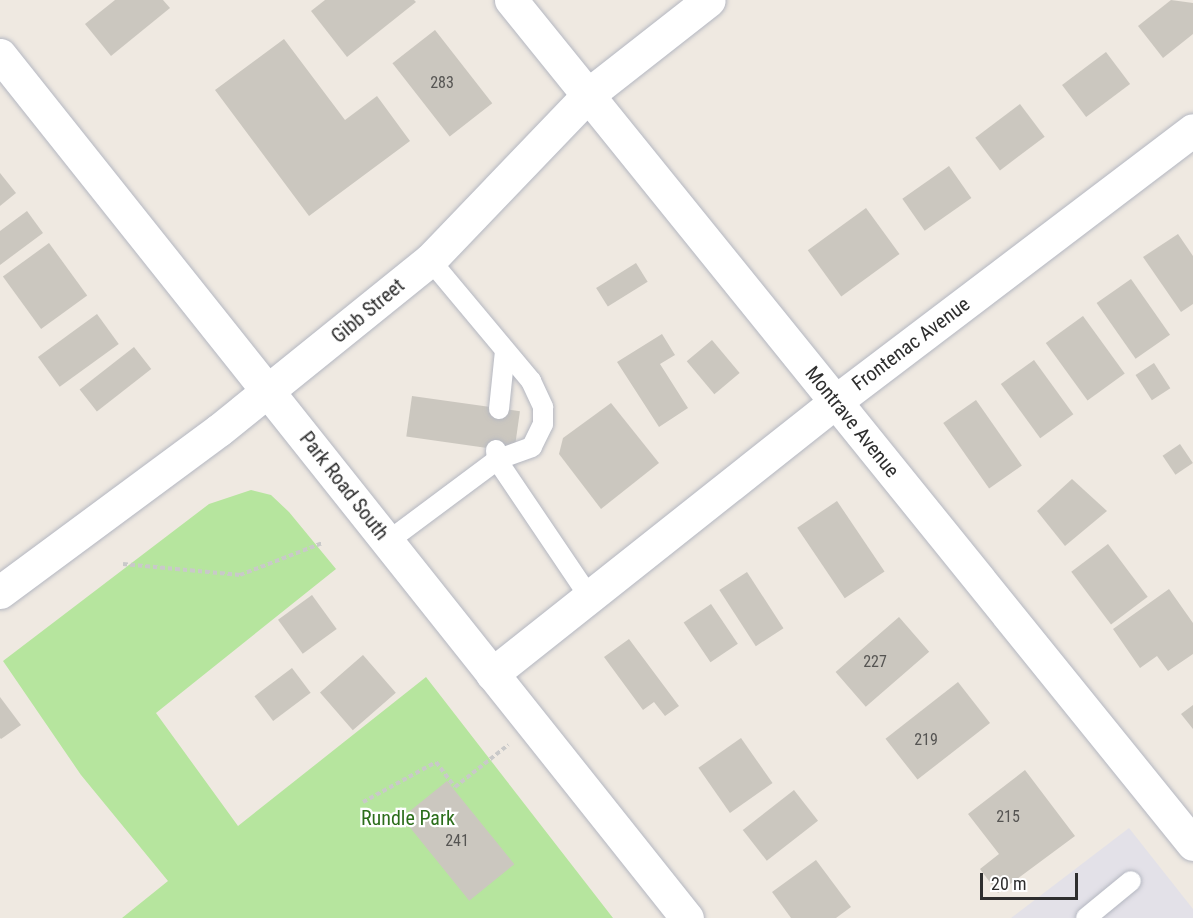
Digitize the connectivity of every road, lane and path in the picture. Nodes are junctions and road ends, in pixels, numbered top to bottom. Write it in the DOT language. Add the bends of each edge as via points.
graph roads {
  1 [pos="511,0"];
  2 [pos="709,0"];
  3 [pos="0,55"];
  4 [pos="589,94"];
  5 [pos="1191,135"];
  6 [pos="430,260"];
  7 [pos="505,351"];
  8 [pos="270,391"];
  9 [pos="836,401"];
  10 [pos="499,409"];
  11 [pos="496,455"];
  12 [pos="387,542"];
  13 [pos="322,543"];
  14 [pos="123,564"];
  15 [pos="0,592"];
  16 [pos="590,598"];
  17 [pos="492,674"];
  18 [pos="533,725"];
  19 [pos="363,802"];
  20 [pos="1193,844"];
  21 [pos="1131,881"];
  22 [pos="687,918"];
  23 [pos="1086,918"];
  1 -- 4 [label="main road, Montrave Avenue"];
  2 -- 4 [label="main road, Gibb Street"];
  3 -- 8 [label="main road, Park Road South"];
  4 -- 6 [label="main road, Gibb Street"];
  4 -- 9 [label="main road, Montrave Avenue"];
  5 -- 9 [label="main road, Frontenac Avenue"];
  6 -- 7 [label="lane"];
  6 -- 8 [label="main road, Gibb Street"];
  7 -- 10 [label="lane"];
  7 -- 11 [label="lane" via="531,381 543,407 543,424 532,447"];
  8 -- 12 [label="main road, Park Road South"];
  8 -- 15 [label="main road, Gibb Street"];
  9 -- 16 [label="main road, Frontenac Avenue"];
  9 -- 20 [label="main road, Montrave Avenue"];
  11 -- 12 [label="lane"];
  11 -- 16 [label="lane"];
  12 -- 17 [label="main road, Park Road South"];
  13 -- 14 [label="path" via="240,575"];
  16 -- 17 [label="main road, Frontenac Avenue"];
  17 -- 18 [label="main road, Park Road South"];
  18 -- 19 [label="path" via="455,787 436,762"];
  18 -- 22 [label="main road, Park Road South"];
  21 -- 23 [label="lane"];
}
